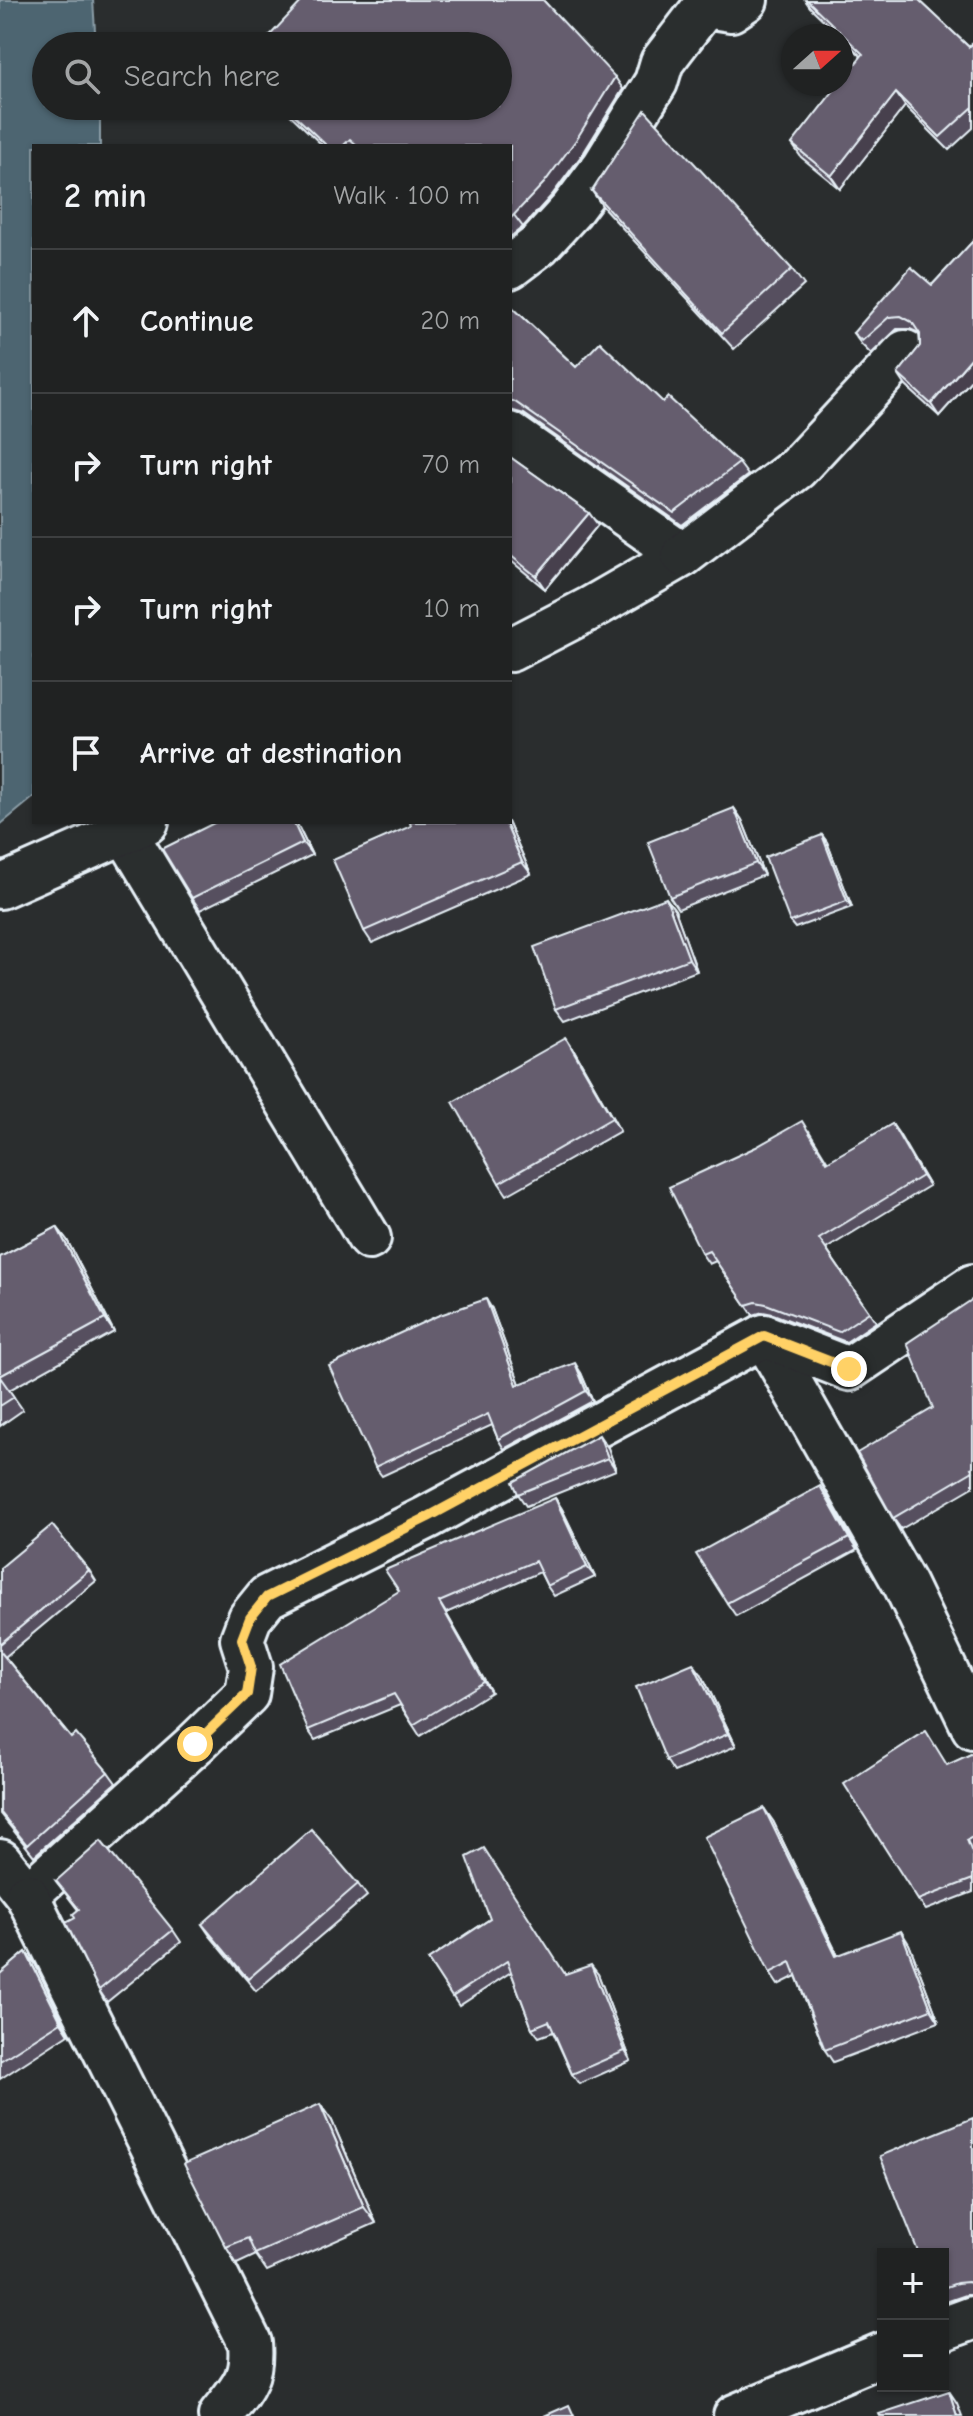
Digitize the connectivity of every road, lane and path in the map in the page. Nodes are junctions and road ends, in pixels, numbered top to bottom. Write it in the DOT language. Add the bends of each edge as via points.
graph roads {
  1 [pos="746,0"];
  2 [pos="512,265"];
  3 [pos="905,352"];
  4 [pos="512,435"];
  5 [pos="683,555"];
  6 [pos="512,649"];
  7 [pos="136,827"];
  8 [pos="0,887"];
  9 [pos="369,1238"];
  10 [pos="973,1286"];
  11 [pos="764,1336"];
  12 [pos="973,1727"];
  13 [pos="0,1861"];
  14 [pos="27,1895"];
  15 [pos="973,2318"];
  16 [pos="949,2327"];
  17 [pos="877,2357"];
  18 [pos="220,2416"];
  19 [pos="735,2416"];
  1 -- 2 [label="street" via="731,10 705,6 662,62 656,82 604,166 539,245"];
  3 -- 5 [label="street" via="797,468"];
  4 -- 5 [label="street"];
  5 -- 6 [label="street"];
  7 -- 8 [label="street"];
  7 -- 9 [label="street"];
  10 -- 11 [label="street" via="849,1369"];
  11 -- 12 [label="street" via="905,1585"];
  11 -- 14 [label="street" via="428,1517 267,1597 242,1639 251,1667 247,1694"];
  13 -- 14 [label="street"];
  14 -- 18 [label="street" via="250,2343 252,2367"];
  15 -- 16 [label="street"];
  17 -- 19 [label="street"];
}
